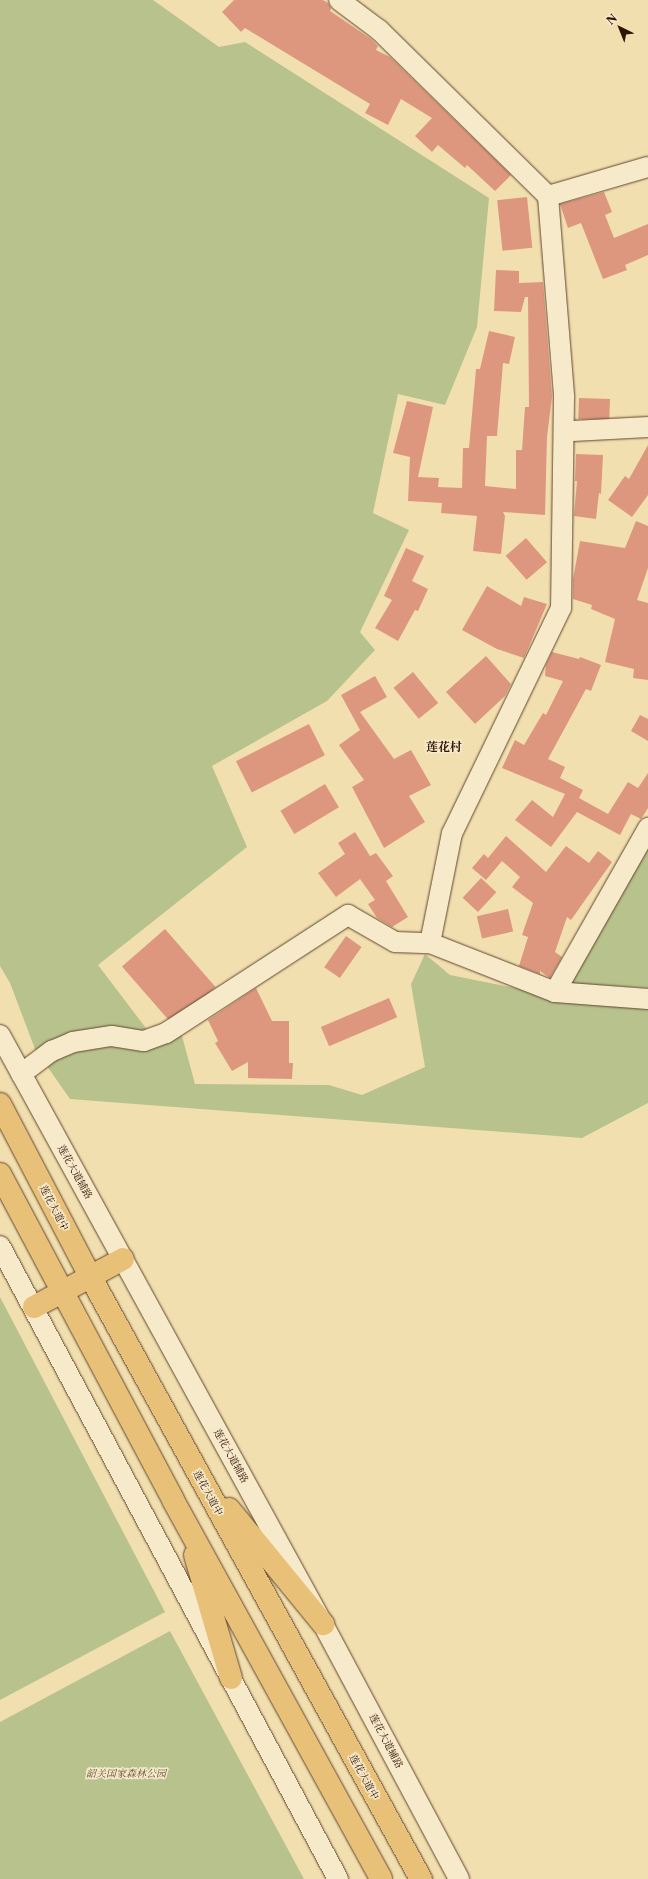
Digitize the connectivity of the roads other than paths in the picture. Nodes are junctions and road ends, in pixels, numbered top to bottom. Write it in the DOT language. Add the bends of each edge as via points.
graph roads {
  1 [pos="339,0"];
  2 [pos="648,167"];
  3 [pos="548,196"];
  4 [pos="648,427"];
  5 [pos="573,432"];
  6 [pos="648,828"];
  7 [pos="430,943"];
  8 [pos="555,992"];
  9 [pos="648,999"];
  10 [pos="0,1035"];
  11 [pos="21,1074"];
  12 [pos="0,1104"];
  13 [pos="0,1174"];
  14 [pos="0,1246"];
  15 [pos="123,1259"];
  16 [pos="90,1276"];
  17 [pos="64,1292"];
  18 [pos="34,1307"];
  19 [pos="199,1475"];
  20 [pos="177,1507"];
  21 [pos="323,1624"];
  22 [pos="231,1678"];
  23 [pos="338,1879"];
  24 [pos="381,1879"];
  25 [pos="421,1879"];
  26 [pos="459,1879"];
  1 -- 3 [label="street" via="379,30"];
  2 -- 3 [label="street"];
  3 -- 7 [label="street" via="564,397 561,608 452,833"];
  4 -- 5 [label="street"];
  6 -- 8 [label="street"];
  7 -- 8 [label="street"];
  7 -- 11 [label="street" via="395,942 348,915 166,1034 144,1041 112,1036 73,1042 52,1051"];
  8 -- 9 [label="street"];
  10 -- 11 [label="street, 莲花大道辅路"];
  11 -- 15 [label="street, 莲花大道辅路"];
  12 -- 16 [label="main road, 莲花大道中"];
  13 -- 17 [label="main road"];
  14 -- 18 [label="street"];
  15 -- 16 [label="main road"];
  15 -- 21 [label="street, 莲花大道辅路"];
  16 -- 17 [label="main road"];
  16 -- 19 [label="main road, 莲花大道中"];
  17 -- 18 [label="main road"];
  17 -- 20 [label="main road"];
  18 -- 22 [label="street"];
  19 -- 20 [label="main road"];
  19 -- 21 [label="main road"];
  19 -- 25 [label="main road, 莲花大道中"];
  20 -- 22 [label="main road"];
  20 -- 24 [label="main road"];
  21 -- 26 [label="street, 莲花大道辅路"];
  22 -- 23 [label="street"];
}
